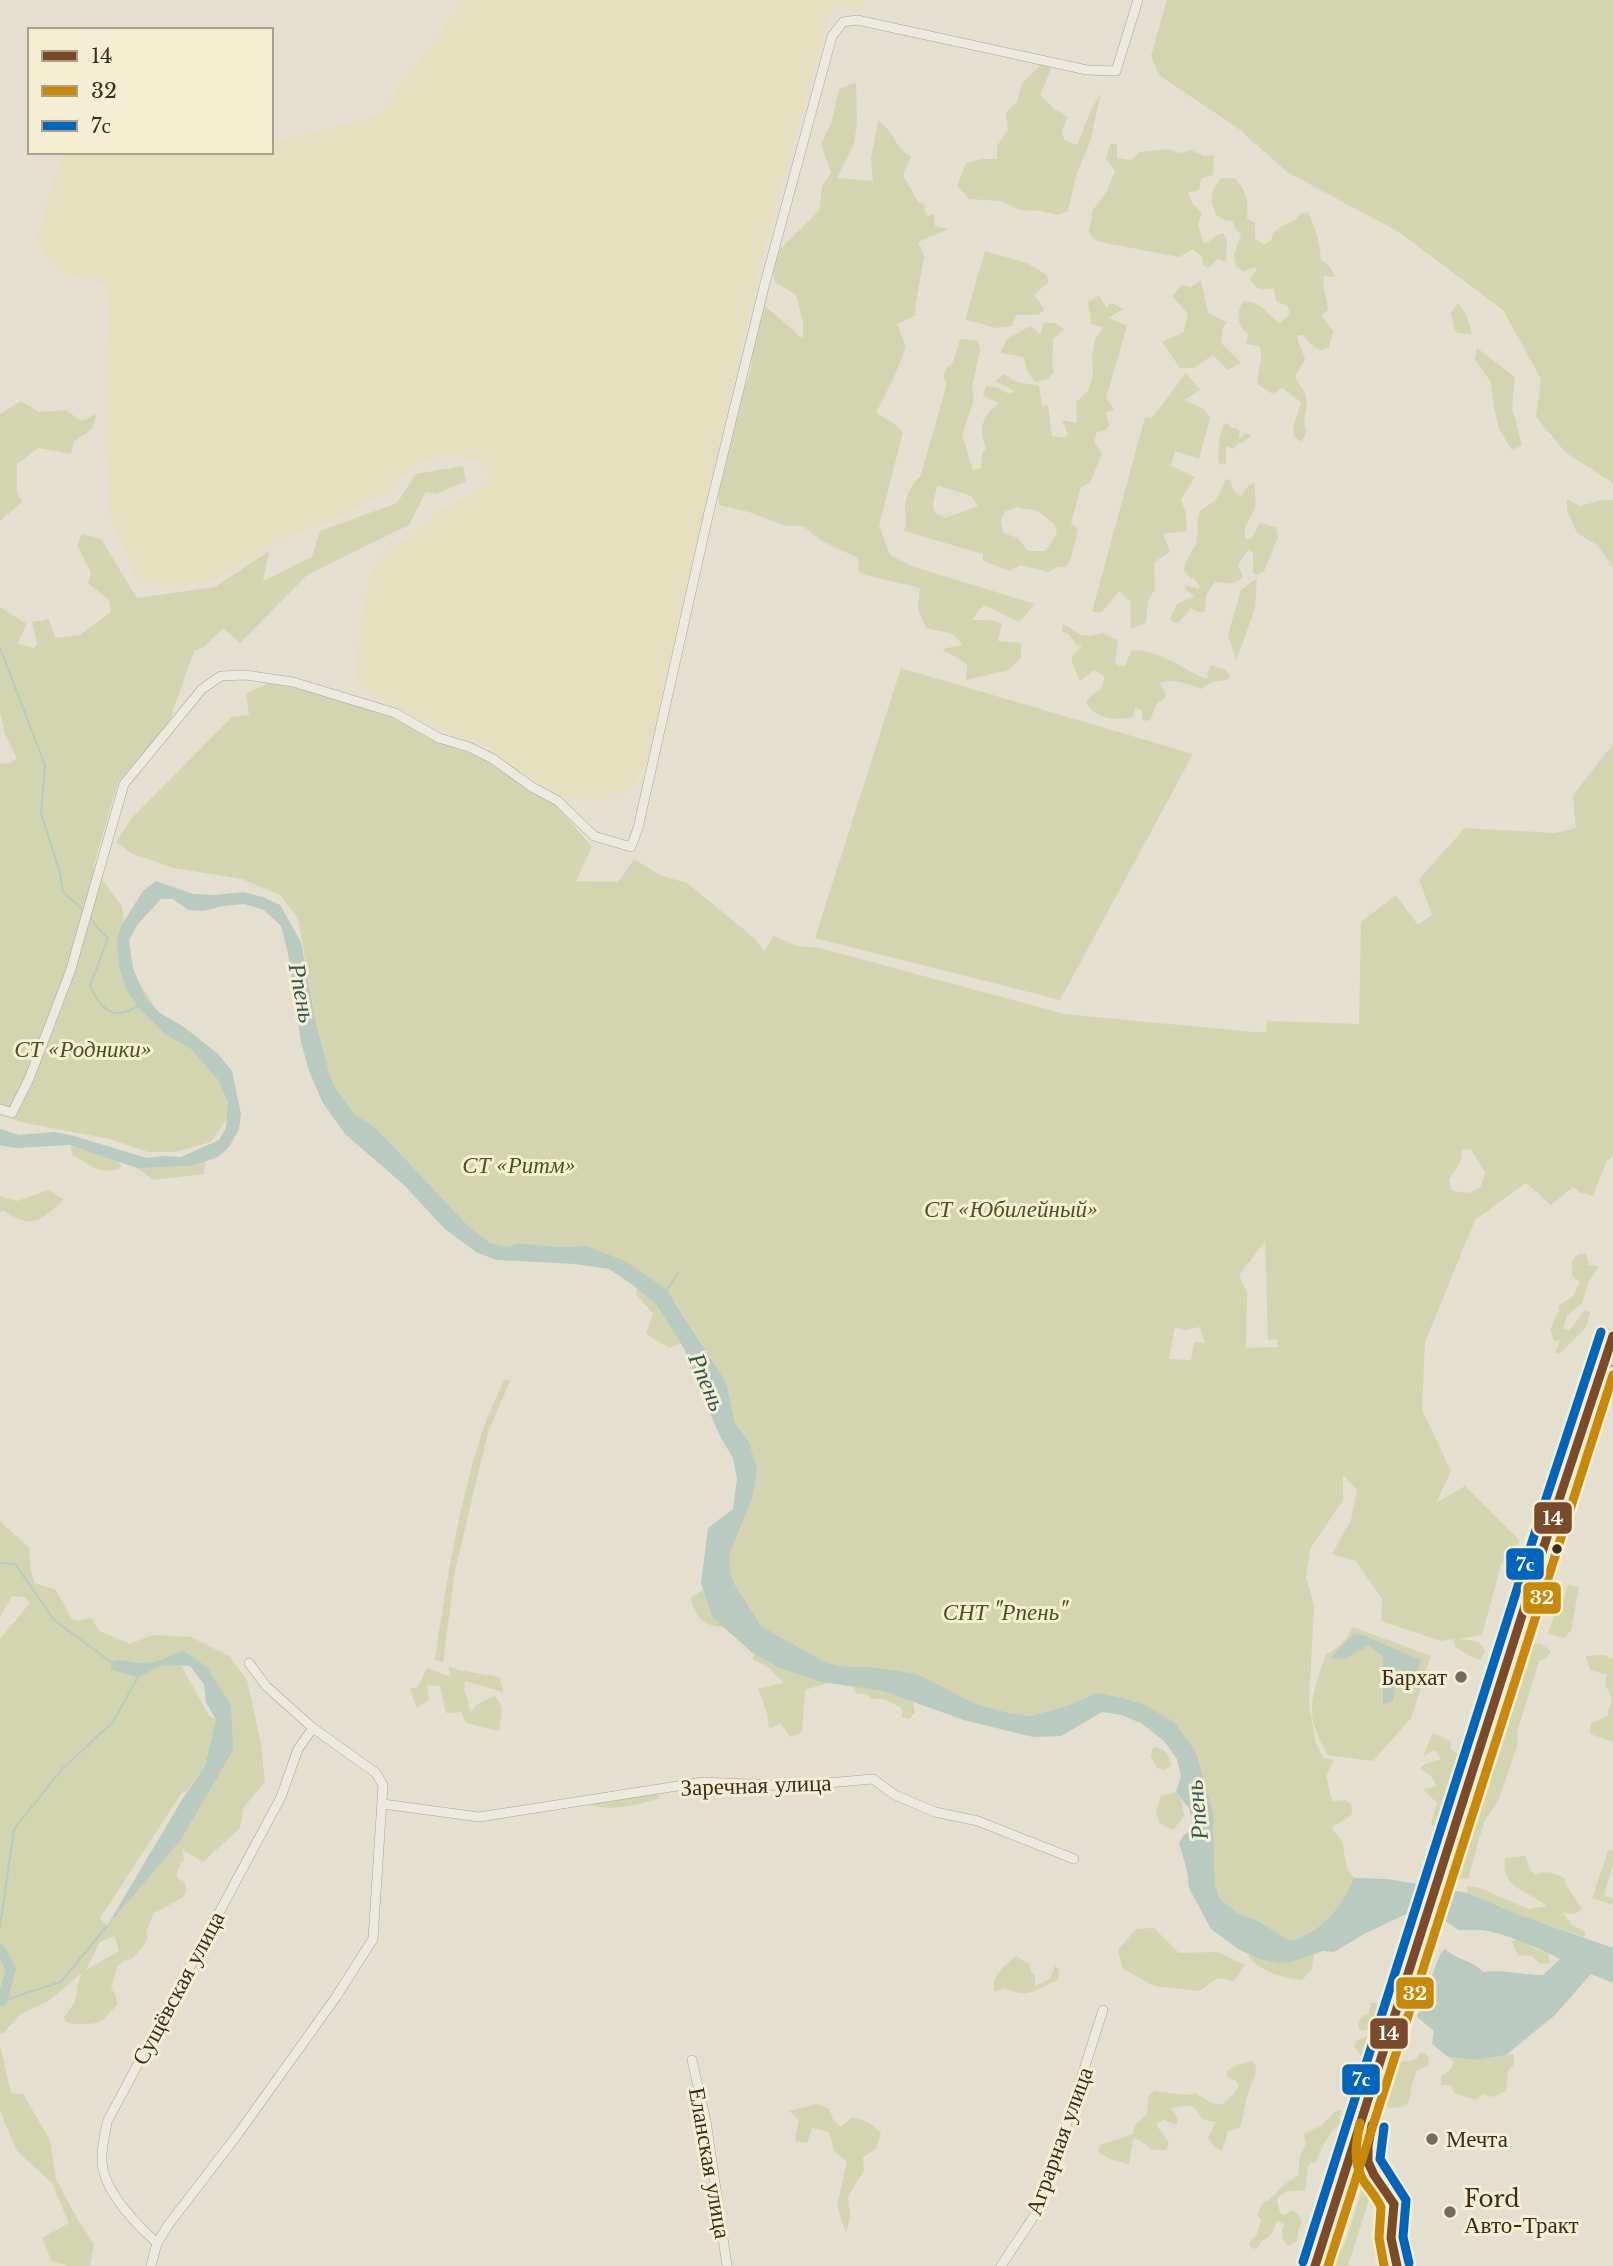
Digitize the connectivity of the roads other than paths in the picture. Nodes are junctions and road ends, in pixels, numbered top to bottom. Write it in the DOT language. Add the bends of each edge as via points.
graph roads {
  1 [pos="1139,0"];
  2 [pos="0,1108"];
  3 [pos="1613,1336"];
  4 [pos="1613,1372"];
  5 [pos="249,1663"];
  6 [pos="313,1728"];
  7 [pos="383,1804"];
  8 [pos="1074,1859"];
  9 [pos="1443,1878"];
  10 [pos="1426,1928"];
  11 [pos="1102,2010"];
  12 [pos="692,2060"];
  13 [pos="1374,2115"];
  14 [pos="157,2243"];
  15 [pos="151,2266"];
  16 [pos="727,2266"];
  17 [pos="1002,2266"];
  18 [pos="1315,2266"];
  19 [pos="1326,2266"];
  20 [pos="1397,2266"];
  1 -- 2 [label="street" via="1116,71 1087,70 857,20 843,22 832,36 764,287 631,846 594,836 558,801 493,759 439,738 395,713 293,682 221,676 202,689 124,784 62,995 12,1113"];
  3 -- 9 [label="highway"];
  4 -- 9 [label="highway"];
  5 -- 6 [label="street" via="266,1686"];
  6 -- 7 [label="street" via="376,1773 383,1785"];
  6 -- 14 [label="street, Сущёвская улица" via="298,1749 281,1797 107,2122 102,2160 105,2181"];
  7 -- 8 [label="street, Заречная улица" via="479,1817 703,1782 793,1786 873,1779 894,1795 935,1812 978,1821"];
  7 -- 14 [label="street" via="373,1939 337,1997"];
  9 -- 10 [label="highway"];
  10 -- 13 [label="highway"];
  10 -- 18 [label="highway"];
  11 -- 17 [label="street, Аграрная улица" via="1040,2207"];
  12 -- 16 [label="street, Еланская улица" via="706,2120"];
  13 -- 19 [label="highway"];
  13 -- 20 [label="street" via="1368,2162 1394,2204 1391,2238"];
  14 -- 15 [label="street"];
}
